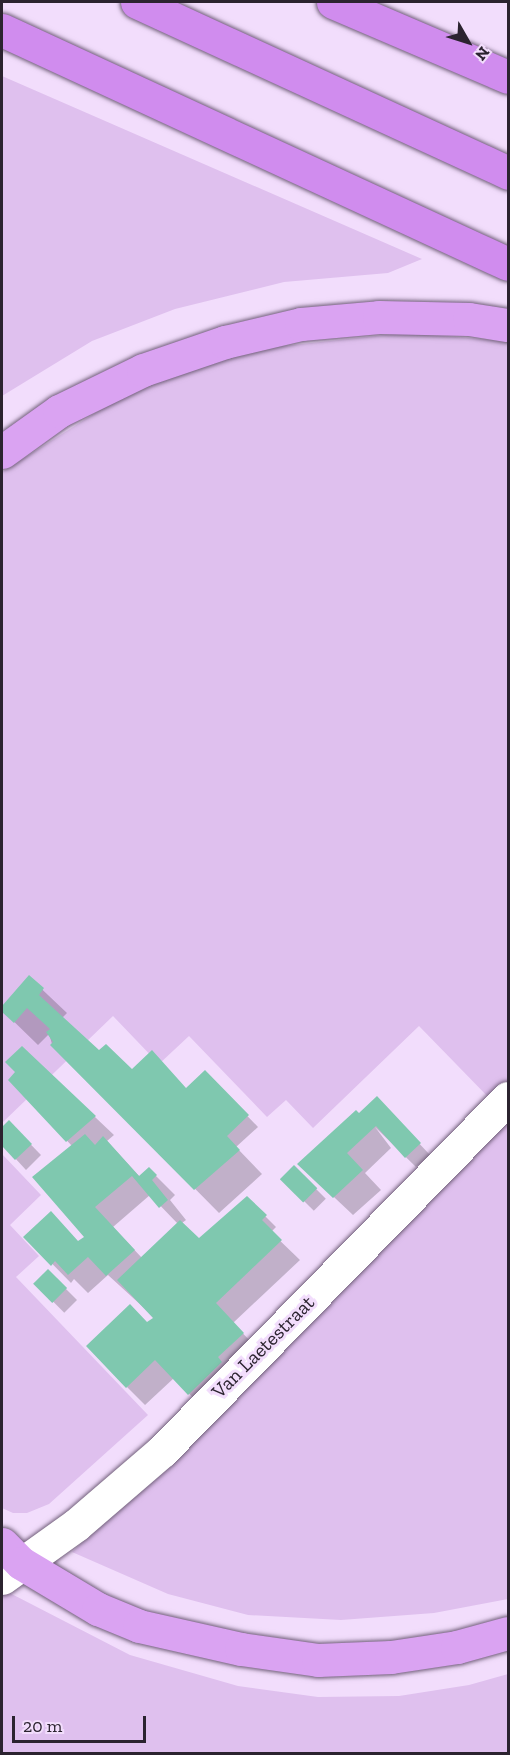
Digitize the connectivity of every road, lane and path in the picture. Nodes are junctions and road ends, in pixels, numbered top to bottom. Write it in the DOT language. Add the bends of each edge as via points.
graph roads {
  1 [pos="137,2"];
  2 [pos="333,2"];
  3 [pos="15,36"];
  4 [pos="508,77"];
  5 [pos="508,173"];
  6 [pos="508,264"];
  7 [pos="508,325"];
  8 [pos="2,452"];
  9 [pos="508,1098"];
  10 [pos="8,1562"];
  11 [pos="508,1634"];
  1 -- 5 [label="highway"];
  2 -- 4 [label="highway"];
  3 -- 6 [label="highway"];
  7 -- 8 [label="highway" via="469,319 379,317 301,324 225,342 132,375 60,411"];
  9 -- 10 [label="street, Van Laetestraat" via="162,1451 76,1525"];
  10 -- 11 [label="highway" via="138,1626 242,1649 318,1660 391,1657"];
}
